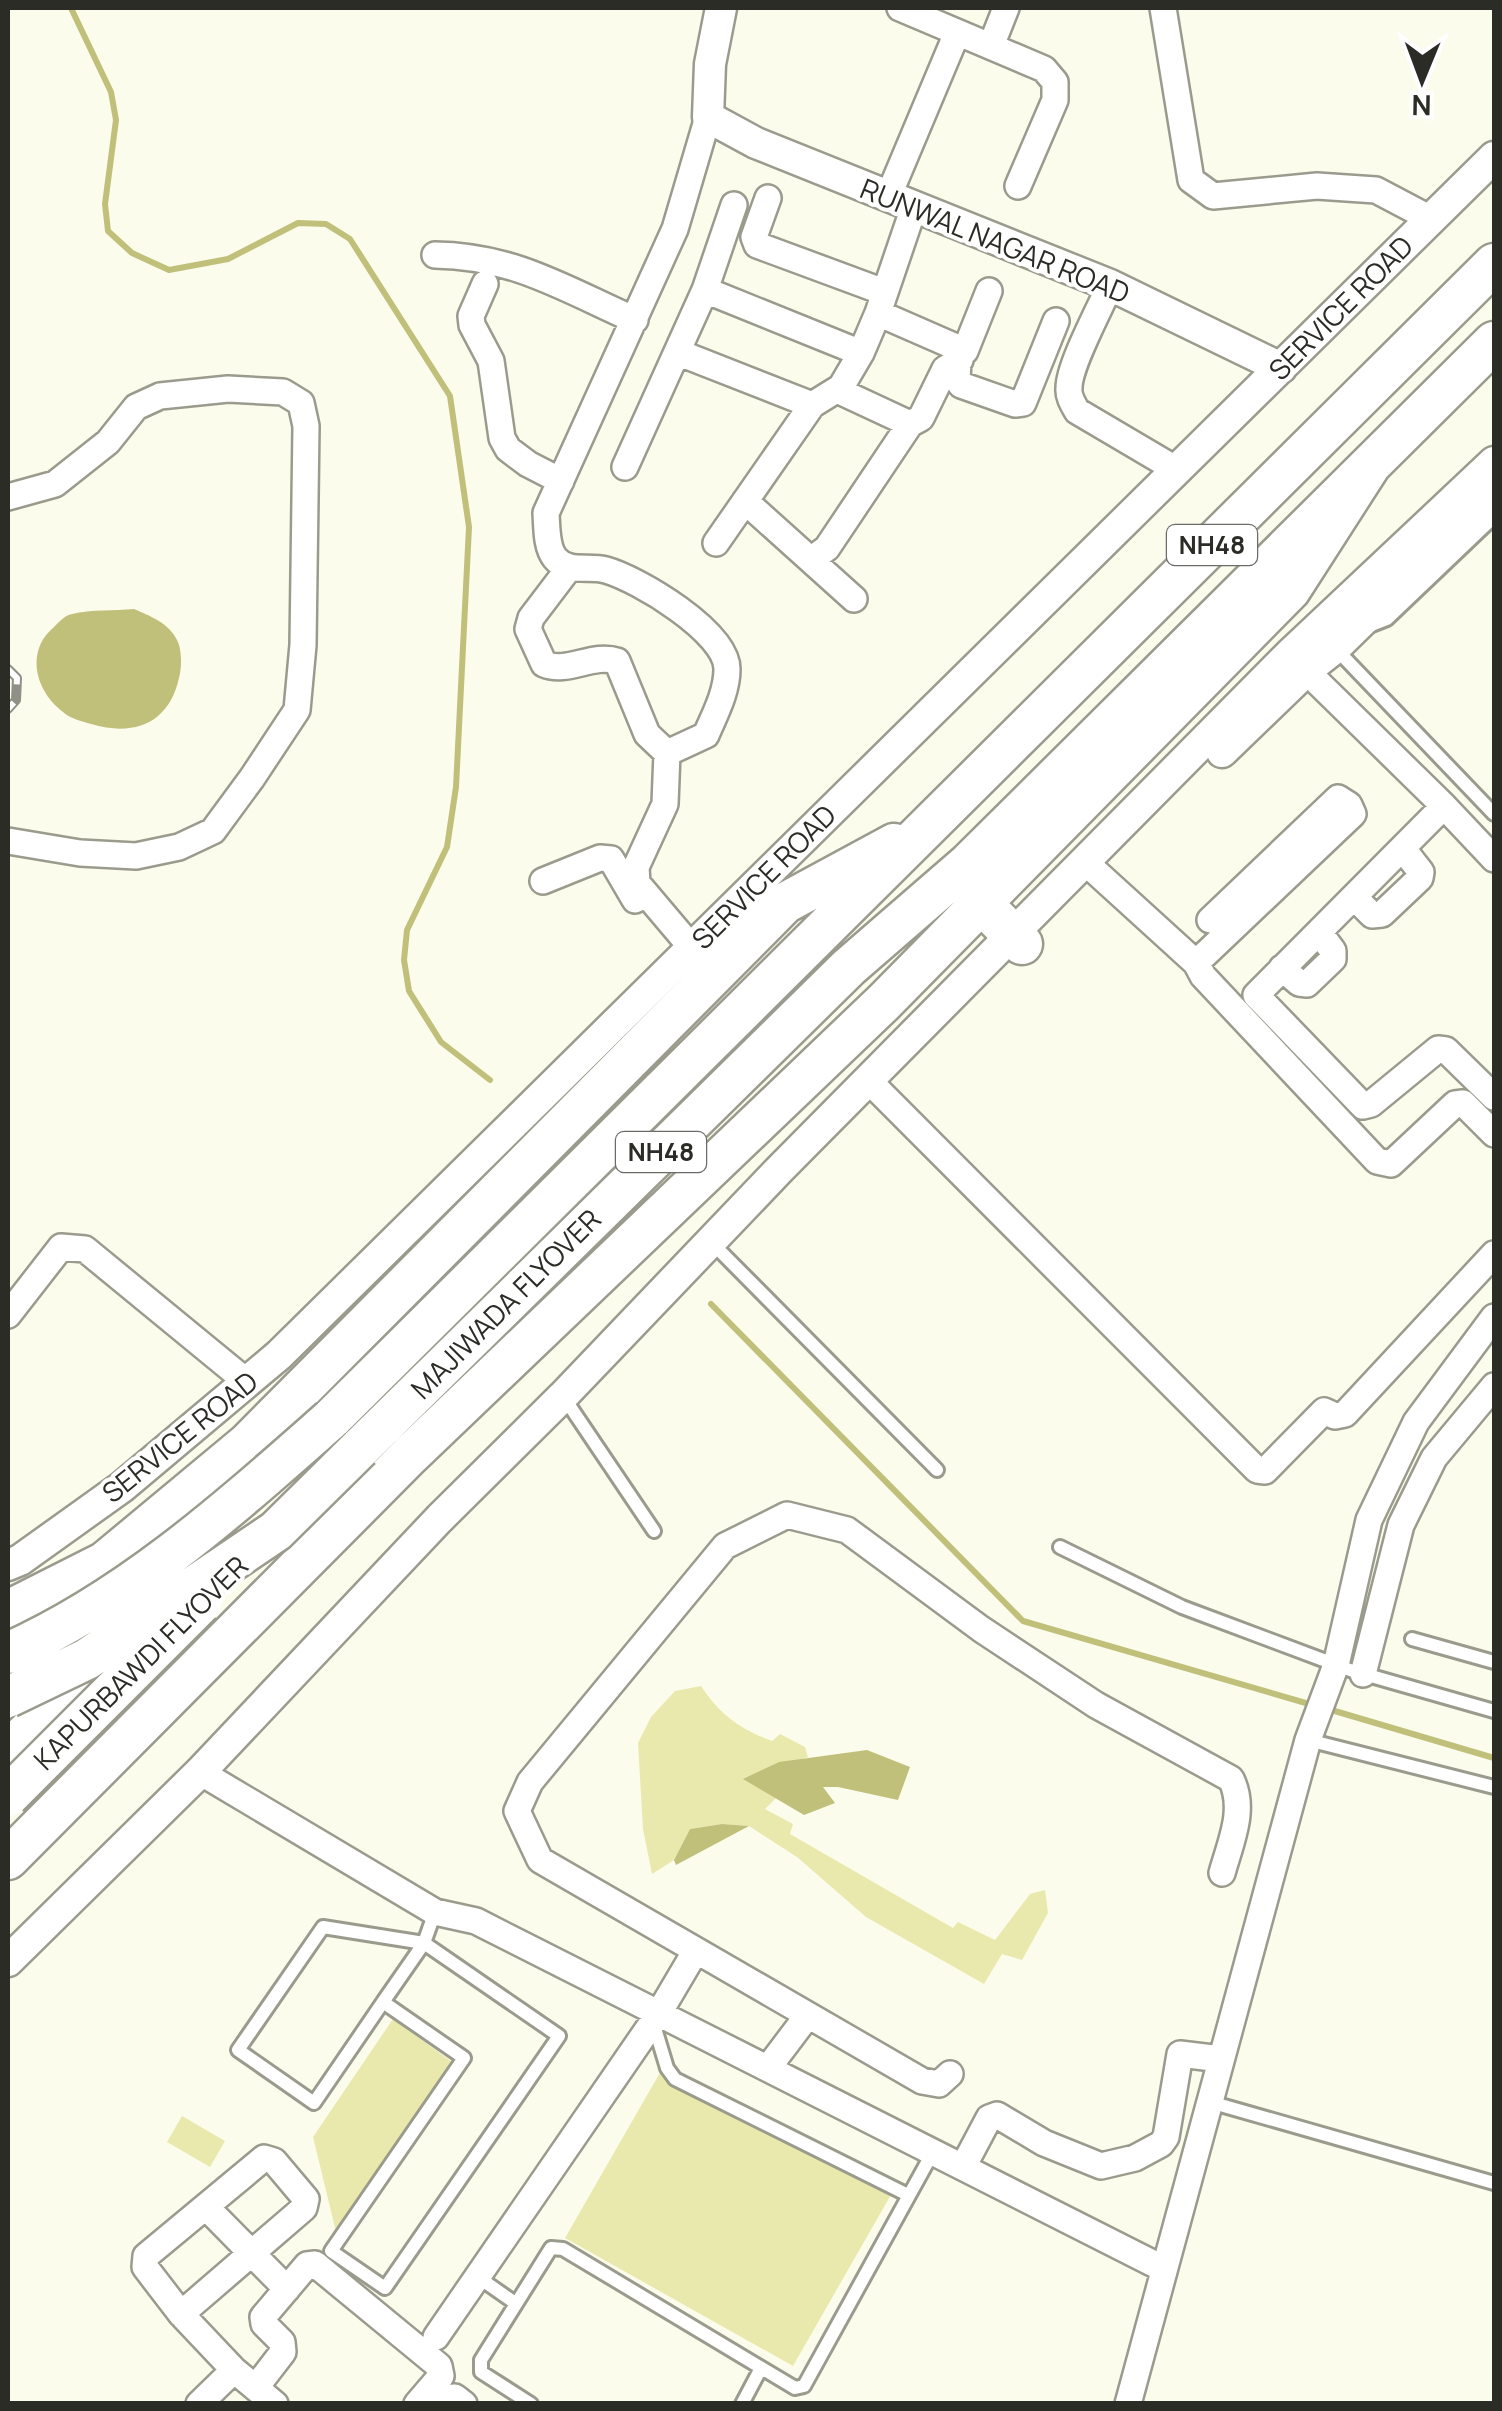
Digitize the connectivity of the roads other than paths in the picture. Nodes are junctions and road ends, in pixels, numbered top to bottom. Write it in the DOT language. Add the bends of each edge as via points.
graph roads {
  1 [pos="721,8"];
  2 [pos="900,8"];
  3 [pos="1006,8"];
  4 [pos="1163,8"];
  5 [pos="957,32"];
  6 [pos="991,46"];
  7 [pos="708,117"];
  8 [pos="1494,157"];
  9 [pos="1018,186"];
  10 [pos="768,198"];
  11 [pos="901,202"];
  12 [pos="734,205"];
  13 [pos="1431,219"];
  14 [pos="435,255"];
  15 [pos="1494,264"];
  16 [pos="485,284"];
  17 [pos="1110,285"];
  18 [pos="705,290"];
  19 [pos="989,291"];
  20 [pos="881,303"];
  21 [pos="635,320"];
  22 [pos="1056,321"];
  23 [pos="1494,342"];
  24 [pos="677,352"];
  25 [pos="861,353"];
  26 [pos="962,357"];
  27 [pos="1281,368"];
  28 [pos="837,390"];
  29 [pos="812,405"];
  30 [pos="910,424"];
  31 [pos="1494,462"];
  32 [pos="625,467"];
  33 [pos="1178,470"];
  34 [pos="561,480"];
  35 [pos="1494,492"];
  36 [pos="8,497"];
  37 [pos="745,501"];
  38 [pos="1494,516"];
  39 [pos="716,543"];
  40 [pos="811,560"];
  41 [pos="569,568"];
  42 [pos="854,599"];
  43 [pos="1346,638"];
  44 [pos="1298,663"];
  45 [pos="667,753"];
  46 [pos="1444,806"];
  47 [pos="1494,814"];
  48 [pos="928,826"];
  49 [pos="8,841"];
  50 [pos="1494,858"];
  51 [pos="1090,868"];
  52 [pos="543,881"];
  53 [pos="982,885"];
  54 [pos="1210,920"];
  55 [pos="1025,931"];
  56 [pos="687,953"];
  57 [pos="1196,963"];
  58 [pos="874,1085"];
  59 [pos="1494,1097"];
  60 [pos="1494,1134"];
  61 [pos="722,1253"];
  62 [pos="1494,1254"];
  63 [pos="647,1310"];
  64 [pos="8,1316"];
  65 [pos="1494,1317"];
  66 [pos="1454,1371"];
  67 [pos="247,1382"];
  68 [pos="1494,1386"];
  69 [pos="564,1396"];
  70 [pos="937,1470"];
  71 [pos="276,1531"];
  72 [pos="654,1531"];
  73 [pos="1060,1548"];
  74 [pos="105,1562"];
  75 [pos="8,1566"];
  76 [pos="8,1611"];
  77 [pos="1412,1639"];
  78 [pos="8,1653"];
  79 [pos="102,1661"];
  80 [pos="1494,1662"];
  81 [pos="1363,1674"];
  82 [pos="1333,1676"];
  83 [pos="8,1697"];
  84 [pos="1494,1710"];
  85 [pos="151,1713"];
  86 [pos="1308,1740"];
  87 [pos="8,1751"];
  88 [pos="200,1772"];
  89 [pos="1494,1787"];
  90 [pos="8,1796"];
  91 [pos="8,1859"];
  92 [pos="1222,1872"];
  93 [pos="434,1912"];
  94 [pos="424,1944"];
  95 [pos="695,1952"];
  96 [pos="8,1961"];
  97 [pos="383,2002"];
  98 [pos="808,2015"];
  99 [pos="656,2018"];
  100 [pos="1221,2060"];
  101 [pos="768,2068"];
  102 [pos="950,2074"];
  103 [pos="1210,2102"];
  104 [pos="933,2152"];
  105 [pos="963,2168"];
  106 [pos="1494,2183"];
  107 [pos="908,2195"];
  108 [pos="207,2208"];
  109 [pos="253,2255"];
  110 [pos="1164,2269"];
  111 [pos="478,2277"];
  112 [pos="286,2289"];
  113 [pos="515,2302"];
  114 [pos="181,2314"];
  115 [pos="436,2337"];
  116 [pos="762,2368"];
  117 [pos="234,2370"];
  118 [pos="266,2395"];
  119 [pos="199,2404"];
  120 [pos="417,2404"];
  121 [pos="440,2404"];
  122 [pos="464,2404"];
  123 [pos="531,2404"];
  124 [pos="742,2404"];
  125 [pos="1128,2404"];
  1 -- 7 [label="street"];
  2 -- 5 [label="street"];
  3 -- 6 [label="street"];
  4 -- 13 [label="street" via="1191,180 1214,196 1317,186 1376,190"];
  5 -- 6 [label="street"];
  5 -- 11 [label="street"];
  6 -- 9 [label="street" via="1044,69 1055,82 1056,100"];
  7 -- 11 [label="street, RUNWAL NAGAR ROAD"];
  7 -- 21 [label="street" via="674,229"];
  8 -- 13 [label="street, SERVICE ROAD"];
  10 -- 20 [label="street" via="757,245"];
  11 -- 17 [label="street, RUNWAL NAGAR ROAD"];
  11 -- 20 [label="street"];
  12 -- 18 [label="street"];
  13 -- 27 [label="street, SERVICE ROAD"];
  14 -- 21 [label="street" via="516,266"];
  15 -- 48 [label="highway, NH48"];
  16 -- 34 [label="street" via="471,316 491,362 502,438 508,450"];
  17 -- 27 [label="street, RUNWAL NAGAR ROAD"];
  17 -- 33 [label="street" via="1072,373 1071,401 1076,411"];
  18 -- 24 [label="street"];
  18 -- 25 [label="street"];
  19 -- 26 [label="street"];
  20 -- 25 [label="street"];
  20 -- 26 [label="street"];
  21 -- 34 [label="street"];
  22 -- 26 [label="street" via="1024,403 962,385"];
  23 -- 53 [label="highway, NH48" via="1369,467"];
  24 -- 29 [label="street"];
  24 -- 32 [label="street"];
  25 -- 28 [label="street"];
  26 -- 30 [label="street" via="945,368 921,418"];
  27 -- 33 [label="street, SERVICE ROAD"];
  28 -- 29 [label="street"];
  28 -- 30 [label="street"];
  29 -- 37 [label="street"];
  30 -- 40 [label="street" via="827,548"];
  31 -- 44 [label="street"];
  33 -- 56 [label="street, SERVICE ROAD"];
  34 -- 41 [label="street" via="546,513 548,539 554,557"];
  35 -- 43 [label="street"];
  36 -- 49 [label="street" via="55,484 108,442 136,407 160,396 228,389 282,392 300,403 306,426 297,710 252,778 213,832 178,847 136,856"];
  37 -- 39 [label="street"];
  37 -- 40 [label="street"];
  38 -- 43 [label="lane" via="1388,619"];
  40 -- 42 [label="street"];
  41 -- 45 [label="street" via="528,628 544,664 617,662 648,734"];
  41 -- 45 [label="street" via="603,569 681,608 728,664 706,734"];
  43 -- 44 [label="street"];
  43 -- 47 [label="lane"];
  44 -- 46 [label="street"];
  44 -- 51 [label="street"];
  45 -- 56 [label="street" via="665,804 636,867 637,884"];
  46 -- 50 [label="street"];
  46 -- 59 [label="street" via="1256,995 1363,1106 1438,1048"];
  48 -- 74 [label="highway" via="785,902 247,1444"];
  48 -- 78 [label="highway, MAJIWADA FLYOVER / NH48, bridge" via="332,1419 159,1564 60,1630"];
  51 -- 55 [label="street"];
  51 -- 57 [label="street"];
  52 -- 56 [label="street" via="610,859 646,917"];
  53 -- 55 [label="highway"];
  53 -- 71 [label="highway, MAJIWADA FLYOVER / NH48, bridge" via="849,967"];
  53 -- 85 [label="highway" via="884,1002 410,1454"];
  54 -- 57 [label="street" via="1338,798 1349,805 1353,814"];
  55 -- 58 [label="street"];
  56 -- 67 [label="street, SERVICE ROAD"];
  57 -- 60 [label="street" via="1377,1161 1391,1164 1455,1104 1463,1103"];
  58 -- 61 [label="street"];
  58 -- 62 [label="street" via="1257,1470 1265,1471 1324,1411 1345,1414"];
  58 -- 63 [label="street"];
  61 -- 63 [label="street" via="674,1301"];
  61 -- 70 [label="lane"];
  63 -- 69 [label="street"];
  64 -- 67 [label="street" via="61,1247 85,1249"];
  65 -- 66 [label="street"];
  66 -- 68 [label="street"];
  66 -- 82 [label="street" via="1416,1422 1369,1520"];
  67 -- 75 [label="street, SERVICE ROAD" via="122,1487"];
  68 -- 81 [label="street" via="1434,1458 1402,1525"];
  69 -- 72 [label="lane"];
  69 -- 88 [label="street"];
  71 -- 83 [label="highway, MAJIWADA FLYOVER / NH48, bridge" via="87,1659"];
  71 -- 90 [label="highway, KAPURBAWDI FLYOVER, bridge"];
  73 -- 82 [label="lane"];
  74 -- 76 [label="highway"];
  74 -- 79 [label="highway" via="91,1593 90,1625"];
  77 -- 80 [label="lane"];
  79 -- 85 [label="highway"];
  79 -- 87 [label="highway"];
  81 -- 82 [label="lane"];
  81 -- 84 [label="lane"];
  82 -- 86 [label="street"];
  85 -- 91 [label="highway"];
  86 -- 89 [label="lane"];
  86 -- 100 [label="street"];
  88 -- 93 [label="street"];
  88 -- 96 [label="street"];
  92 -- 95 [label="street" via="1238,1818 1231,1779 1096,1705 846,1530 787,1516 725,1546 530,1782 517,1811 540,1860"];
  93 -- 94 [label="lane"];
  93 -- 99 [label="street" via="476,1921"];
  94 -- 97 [label="lane"];
  94 -- 97 [label="lane" via="323,1926 238,2050 314,2102"];
  94 -- 97 [label="lane" via="559,2036 384,2288 331,2251 464,2058"];
  95 -- 98 [label="street"];
  95 -- 99 [label="street"];
  98 -- 101 [label="street"];
  98 -- 102 [label="street" via="922,2081 939,2084"];
  99 -- 101 [label="street"];
  99 -- 107 [label="lane" via="666,2068 676,2079"];
  99 -- 111 [label="street"];
  100 -- 103 [label="street"];
  100 -- 105 [label="street" via="1180,2054 1166,2137 1135,2158 1101,2166 998,2115 989,2118"];
  101 -- 104 [label="street"];
  103 -- 106 [label="lane"];
  103 -- 110 [label="street"];
  104 -- 105 [label="street"];
  104 -- 107 [label="lane"];
  105 -- 110 [label="street"];
  107 -- 116 [label="lane" via="804,2386"];
  108 -- 109 [label="street"];
  108 -- 109 [label="street" via="264,2158 274,2161 306,2200"];
  108 -- 114 [label="street" via="146,2256 146,2267"];
  109 -- 112 [label="street"];
  109 -- 114 [label="street"];
  110 -- 125 [label="street"];
  111 -- 113 [label="lane"];
  111 -- 115 [label="street"];
  112 -- 118 [label="street" via="262,2317 283,2352"];
  112 -- 120 [label="street" via="315,2264 439,2366 441,2376"];
  113 -- 116 [label="lane" via="551,2248 563,2248"];
  113 -- 123 [label="lane" via="480,2372"];
  114 -- 117 [label="street"];
  116 -- 124 [label="lane"];
  117 -- 118 [label="street"];
  117 -- 119 [label="street"];
  121 -- 122 [label="street" via="454,2397"];
}
